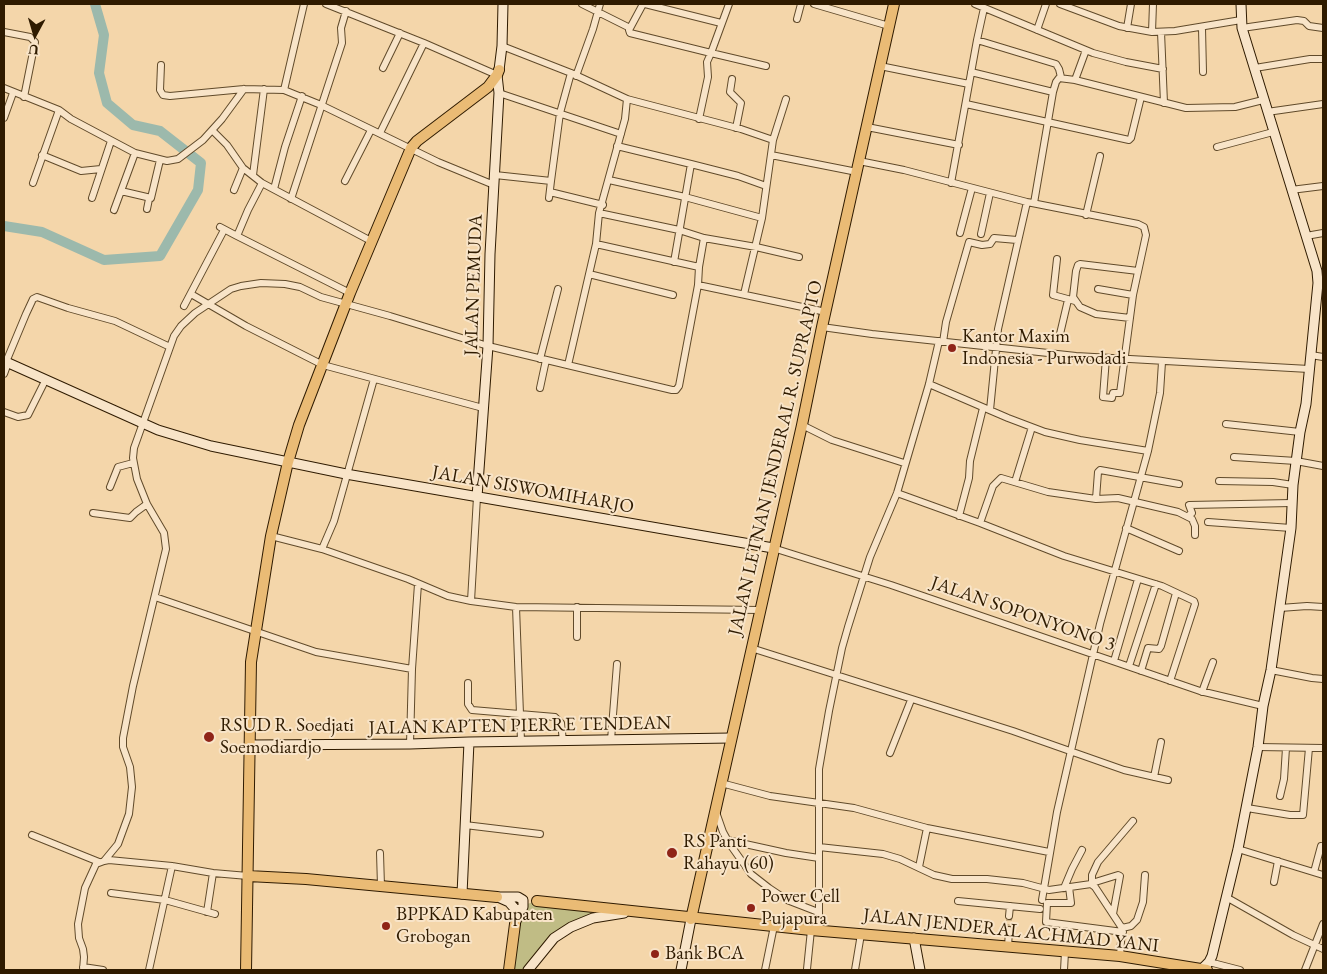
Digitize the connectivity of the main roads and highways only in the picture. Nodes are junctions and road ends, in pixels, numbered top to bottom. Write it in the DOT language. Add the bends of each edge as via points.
graph roads {
  1 [pos="503,4"];
  2 [pos="894,4"];
  3 [pos="1241,4"];
  4 [pos="498,73"];
  5 [pos="6,362"];
  6 [pos="288,462"];
  7 [pos="477,497"];
  8 [pos="773,548"];
  9 [pos="731,738"];
  10 [pos="469,742"];
  11 [pos="250,746"];
  12 [pos="248,876"];
  13 [pos="462,894"];
  14 [pos="497,897"];
  15 [pos="519,897"];
  16 [pos="537,901"];
  17 [pos="512,906"];
  18 [pos="523,908"];
  19 [pos="634,912"];
  20 [pos="691,919"];
  21 [pos="515,924"];
  22 [pos="914,938"];
  23 [pos="1206,967"];
  24 [pos="246,970"];
  25 [pos="509,970"];
  26 [pos="528,970"];
  27 [pos="681,970"];
  28 [pos="920,970"];
  1 -- 4 [label="main road, JALAN PEMUDA"];
  2 -- 8 [label="main road, JALAN LETNAN JENDERAL R. SUPRAPTO"];
  3 -- 23 [label="main road" via="1242,24 1318,283 1306,404 1293,485 1291,528 1271,670 1247,808 1212,956"];
  4 -- 6 [label="main road" via="479,94 411,148 350,293"];
  4 -- 7 [label="main road, JALAN PEMUDA" via="488,346"];
  5 -- 6 [label="main road, JALAN SISWOMIHARJO" via="158,430 184,439"];
  6 -- 7 [label="main road, JALAN SISWOMIHARJO"];
  6 -- 11 [label="main road" via="271,536 255,632 251,662"];
  7 -- 8 [label="main road, JALAN SISWOMIHARJO"];
  8 -- 9 [label="main road, JALAN LETNAN JENDERAL R. SUPRAPTO"];
  9 -- 10 [label="main road, JALAN KAPTEN PIERRE TENDEAN"];
  9 -- 20 [label="main road, JALAN LETNAN JENDERAL R. SUPRAPTO"];
  10 -- 11 [label="main road, JALAN KAPTEN PIERRE TENDEAN"];
  10 -- 13 [label="main road"];
  11 -- 12 [label="main road"];
  12 -- 13 [label="main road"];
  12 -- 24 [label="main road"];
  13 -- 14 [label="main road"];
  14 -- 15 [label="main road"];
  14 -- 17 [label="main road"];
  15 -- 16 [label="main road"];
  15 -- 17 [label="main road" via="512,900"];
  15 -- 18 [label="main road" via="524,902"];
  16 -- 18 [label="main road"];
  16 -- 19 [label="main road, JALAN JENDERAL ACHMAD YANI"];
  17 -- 18 [label="main road" via="516,910"];
  17 -- 21 [label="main road"];
  18 -- 21 [label="main road"];
  19 -- 20 [label="main road, JALAN JENDERAL ACHMAD YANI"];
  19 -- 26 [label="main road" via="593,918 571,927 554,938"];
  20 -- 22 [label="main road, JALAN JENDERAL ACHMAD YANI"];
  20 -- 27 [label="main road"];
  21 -- 25 [label="main road"];
  22 -- 23 [label="main road, JALAN JENDERAL ACHMAD YANI"];
  22 -- 28 [label="main road"];
}
